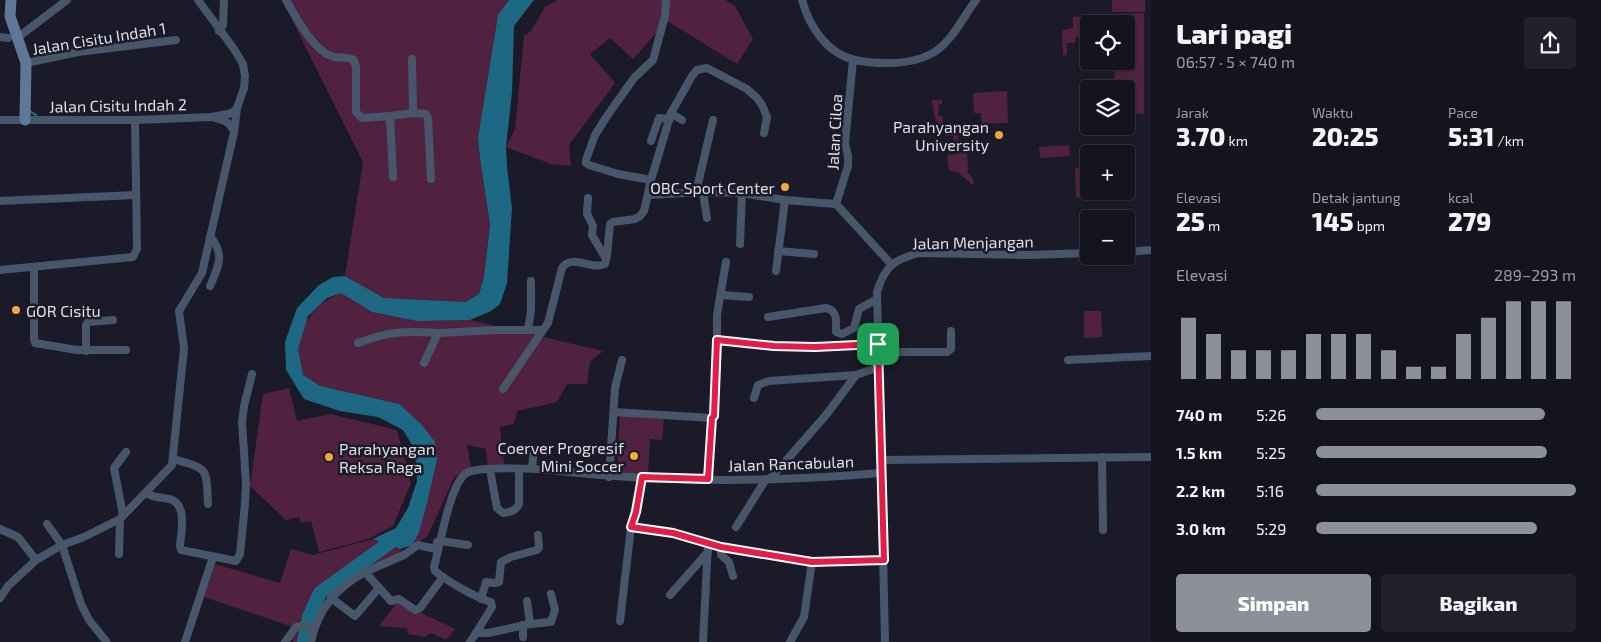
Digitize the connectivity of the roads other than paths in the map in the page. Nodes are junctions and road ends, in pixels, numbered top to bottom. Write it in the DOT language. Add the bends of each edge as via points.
graph roads {
  1 [pos="11,0"];
  2 [pos="67,0"];
  3 [pos="198,0"];
  4 [pos="224,0"];
  5 [pos="286,0"];
  6 [pos="666,0"];
  7 [pos="802,0"];
  8 [pos="976,0"];
  9 [pos="219,31"];
  10 [pos="8,37"];
  11 [pos="176,40"];
  12 [pos="412,59"];
  13 [pos="853,60"];
  14 [pos="26,63"];
  15 [pos="237,108"];
  16 [pos="413,113"];
  17 [pos="390,116"];
  18 [pos="670,116"];
  19 [pos="212,117"];
  20 [pos="0,120"];
  21 [pos="25,120"];
  22 [pos="135,120"];
  23 [pos="682,120"];
  24 [pos="713,120"];
  25 [pos="234,132"];
  26 [pos="764,134"];
  27 [pos="651,141"];
  28 [pos="393,177"];
  29 [pos="431,179"];
  30 [pos="651,180"];
  31 [pos="699,192"];
  32 [pos="742,193"];
  33 [pos="136,195"];
  34 [pos="648,195"];
  35 [pos="588,198"];
  36 [pos="785,200"];
  37 [pos="0,201"];
  38 [pos="836,204"];
  39 [pos="707,218"];
  40 [pos="210,236"];
  41 [pos="740,244"];
  42 [pos="1151,250"];
  43 [pos="778,251"];
  44 [pos="1135,251"];
  45 [pos="1080,253"];
  46 [pos="814,254"];
  47 [pos="606,259"];
  48 [pos="726,262"];
  49 [pos="891,264"];
  50 [pos="34,267"];
  51 [pos="0,270"];
  52 [pos="776,271"];
  53 [pos="531,281"];
  54 [pos="210,286"];
  55 [pos="721,295"];
  56 [pos="877,295"];
  57 [pos="749,297"];
  58 [pos="768,317"];
  59 [pos="113,320"];
  60 [pos="528,330"];
  61 [pos="543,330"];
  62 [pos="951,331"];
  63 [pos="438,333"];
  64 [pos="717,340"];
  65 [pos="358,343"];
  66 [pos="878,348"];
  67 [pos="126,350"];
  68 [pos="86,351"];
  69 [pos="1151,356"];
  70 [pos="622,360"];
  71 [pos="1068,360"];
  72 [pos="424,363"];
  73 [pos="879,367"];
  74 [pos="252,374"];
  75 [pos="856,375"];
  76 [pos="503,389"];
  77 [pos="754,398"];
  78 [pos="614,412"];
  79 [pos="712,418"];
  80 [pos="539,449"];
  81 [pos="126,452"];
  82 [pos="1102,457"];
  83 [pos="1151,457"];
  84 [pos="174,459"];
  85 [pos="881,460"];
  86 [pos="532,468"];
  87 [pos="519,469"];
  88 [pos="490,470"];
  89 [pos="881,472"];
  90 [pos="609,477"];
  91 [pos="642,477"];
  92 [pos="708,479"];
  93 [pos="768,479"];
  94 [pos="146,493"];
  95 [pos="208,504"];
  96 [pos="121,517"];
  97 [pos="47,524"];
  98 [pos="631,527"];
  99 [pos="736,527"];
  100 [pos="443,528"];
  101 [pos="0,529"];
  102 [pos="1103,530"];
  103 [pos="538,535"];
  104 [pos="442,541"];
  105 [pos="708,543"];
  106 [pos="62,545"];
  107 [pos="468,545"];
  108 [pos="721,547"];
  109 [pos="708,552"];
  110 [pos="118,554"];
  111 [pos="213,558"];
  112 [pos="36,560"];
  113 [pos="884,560"];
  114 [pos="812,562"];
  115 [pos="365,572"];
  116 [pos="732,576"];
  117 [pos="442,577"];
  118 [pos="4,585"];
  119 [pos="379,588"];
  120 [pos="551,594"];
  121 [pos="670,595"];
  122 [pos="0,598"];
  123 [pos="331,598"];
  124 [pos="481,599"];
  125 [pos="527,601"];
  126 [pos="620,621"];
  127 [pos="526,625"];
  128 [pos="313,629"];
  129 [pos="476,633"];
  130 [pos="523,637"];
  131 [pos="108,642"];
  132 [pos="185,642"];
  133 [pos="285,642"];
  134 [pos="310,642"];
  135 [pos="470,642"];
  136 [pos="703,642"];
  137 [pos="790,642"];
  138 [pos="886,642"];
  1 -- 10 [label="street"];
  2 -- 10 [label="street"];
  3 -- 9 [label="street"];
  4 -- 9 [label="street" via="223,25"];
  5 -- 17 [label="street" via="320,50 354,60 358,116"];
  6 -- 30 [label="street" via="666,16 653,60 634,78 607,116 595,135 586,160 589,165 618,174"];
  7 -- 13 [label="street" via="813,27 827,44"];
  8 -- 13 [label="street" via="952,36 927,56 894,63"];
  9 -- 15 [label="street" via="234,49 245,76"];
  10 -- 14 [label="street"];
  11 -- 14 [label="street, Jalan Cisitu Indah 1" via="78,52"];
  12 -- 16 [label="street"];
  13 -- 38 [label="street, Jalan Ciloa" via="845,143 848,166"];
  14 -- 21 [label="street"];
  15 -- 19 [label="street, Jalan Cisitu Indah 2" via="232,113"];
  15 -- 25 [label="street"];
  16 -- 17 [label="street"];
  16 -- 29 [label="street" via="426,114 428,118"];
  17 -- 28 [label="street"];
  18 -- 23 [label="street"];
  18 -- 26 [label="street" via="692,76 697,70 707,68 747,89 757,98 767,117"];
  18 -- 27 [label="street" via="659,118"];
  18 -- 30 [label="street"];
  19 -- 22 [label="street, Jalan Cisitu Indah 2"];
  19 -- 25 [label="street" via="225,121"];
  20 -- 21 [label="street, Jalan Cisitu Indah 2"];
  21 -- 22 [label="street, Jalan Cisitu Indah 2"];
  22 -- 33 [label="street"];
  24 -- 31 [label="street"];
  25 -- 40 [label="street"];
  30 -- 34 [label="street"];
  31 -- 32 [label="street"];
  31 -- 34 [label="street"];
  31 -- 39 [label="street"];
  32 -- 36 [label="street"];
  32 -- 41 [label="street"];
  33 -- 37 [label="street"];
  33 -- 50 [label="street" via="137,249 133,257"];
  34 -- 47 [label="street" via="640,216 610,224"];
  35 -- 47 [label="street" via="587,214 593,226 592,236"];
  36 -- 38 [label="street"];
  36 -- 43 [label="street"];
  38 -- 49 [label="street"];
  40 -- 54 [label="street" via="220,252"];
  40 -- 84 [label="street" via="202,273 178,310 184,348"];
  42 -- 44 [label="street"];
  43 -- 46 [label="street"];
  43 -- 52 [label="street"];
  45 -- 49 [label="street, Jalan Menjangan" via="919,253"];
  47 -- 61 [label="street" via="605,264 599,267 571,261 566,263"];
  48 -- 55 [label="street"];
  49 -- 56 [label="street" via="884,272"];
  50 -- 51 [label="street"];
  50 -- 68 [label="street" via="34,341"];
  53 -- 60 [label="street"];
  55 -- 57 [label="street"];
  55 -- 64 [label="street"];
  56 -- 58 [label="street" via="859,309 854,328 842,334 836,332 836,315 826,308"];
  56 -- 66 [label="street"];
  59 -- 68 [label="street" via="87,323"];
  60 -- 61 [label="street"];
  60 -- 63 [label="street"];
  61 -- 76 [label="street"];
  62 -- 66 [label="street" via="951,348 947,352"];
  63 -- 65 [label="street" via="399,331"];
  63 -- 72 [label="street"];
  64 -- 66 [label="street" via="774,346"];
  64 -- 79 [label="street"];
  66 -- 73 [label="street"];
  67 -- 68 [label="street"];
  69 -- 71 [label="street"];
  70 -- 78 [label="street" via="615,388"];
  73 -- 75 [label="street"];
  73 -- 85 [label="street"];
  74 -- 111 [label="street" via="242,422 246,484 240,554 236,561"];
  75 -- 77 [label="street" via="769,381 758,386"];
  75 -- 93 [label="street" via="826,416"];
  78 -- 79 [label="street"];
  78 -- 90 [label="street"];
  79 -- 92 [label="street"];
  80 -- 86 [label="street" via="534,450"];
  81 -- 96 [label="street" via="114,468"];
  82 -- 83 [label="street"];
  82 -- 85 [label="street"];
  82 -- 102 [label="street"];
  84 -- 94 [label="street"];
  84 -- 95 [label="street" via="200,467 207,479"];
  85 -- 89 [label="street"];
  86 -- 87 [label="street, Jalan Rancabulan"];
  86 -- 90 [label="street, Jalan Rancabulan"];
  87 -- 88 [label="street, Jalan Rancabulan"];
  87 -- 88 [label="street" via="519,504 512,511 503,513 497,508"];
  88 -- 100 [label="street, Jalan Rancabulan" via="466,474 456,488"];
  89 -- 93 [label="street, Jalan Rancabulan"];
  89 -- 113 [label="street"];
  90 -- 91 [label="street, Jalan Rancabulan"];
  91 -- 92 [label="street, Jalan Rancabulan"];
  91 -- 98 [label="street"];
  92 -- 93 [label="street, Jalan Rancabulan"];
  93 -- 99 [label="street"];
  94 -- 96 [label="street"];
  94 -- 111 [label="street" via="178,505 183,519 181,550"];
  96 -- 106 [label="street"];
  96 -- 110 [label="street"];
  97 -- 106 [label="street"];
  98 -- 105 [label="street" via="673,533"];
  98 -- 126 [label="street"];
  100 -- 104 [label="street"];
  100 -- 115 [label="street" via="439,532 436,549 418,545 404,555"];
  101 -- 112 [label="street" via="18,537"];
  103 -- 124 [label="street" via="537,550 500,562 498,582 486,582"];
  104 -- 107 [label="street"];
  104 -- 117 [label="street" via="434,567"];
  105 -- 108 [label="street"];
  105 -- 109 [label="street"];
  106 -- 112 [label="street"];
  106 -- 131 [label="street" via="81,604 89,620"];
  108 -- 114 [label="street"];
  108 -- 116 [label="street" via="721,555 729,562"];
  109 -- 121 [label="street"];
  109 -- 136 [label="street"];
  111 -- 132 [label="street"];
  112 -- 118 [label="street"];
  113 -- 114 [label="street"];
  113 -- 138 [label="street"];
  114 -- 137 [label="street" via="804,617"];
  115 -- 119 [label="street"];
  115 -- 123 [label="street"];
  117 -- 119 [label="street" via="418,610 398,599 392,601"];
  117 -- 124 [label="street"];
  118 -- 122 [label="street"];
  119 -- 123 [label="street" via="355,616"];
  120 -- 127 [label="street" via="555,610 551,622"];
  123 -- 128 [label="street"];
  124 -- 129 [label="street" via="492,605"];
  125 -- 127 [label="street"];
  127 -- 129 [label="street"];
  127 -- 130 [label="street"];
  128 -- 133 [label="street" via="296,627"];
  128 -- 134 [label="street"];
  129 -- 135 [label="street"];
}
